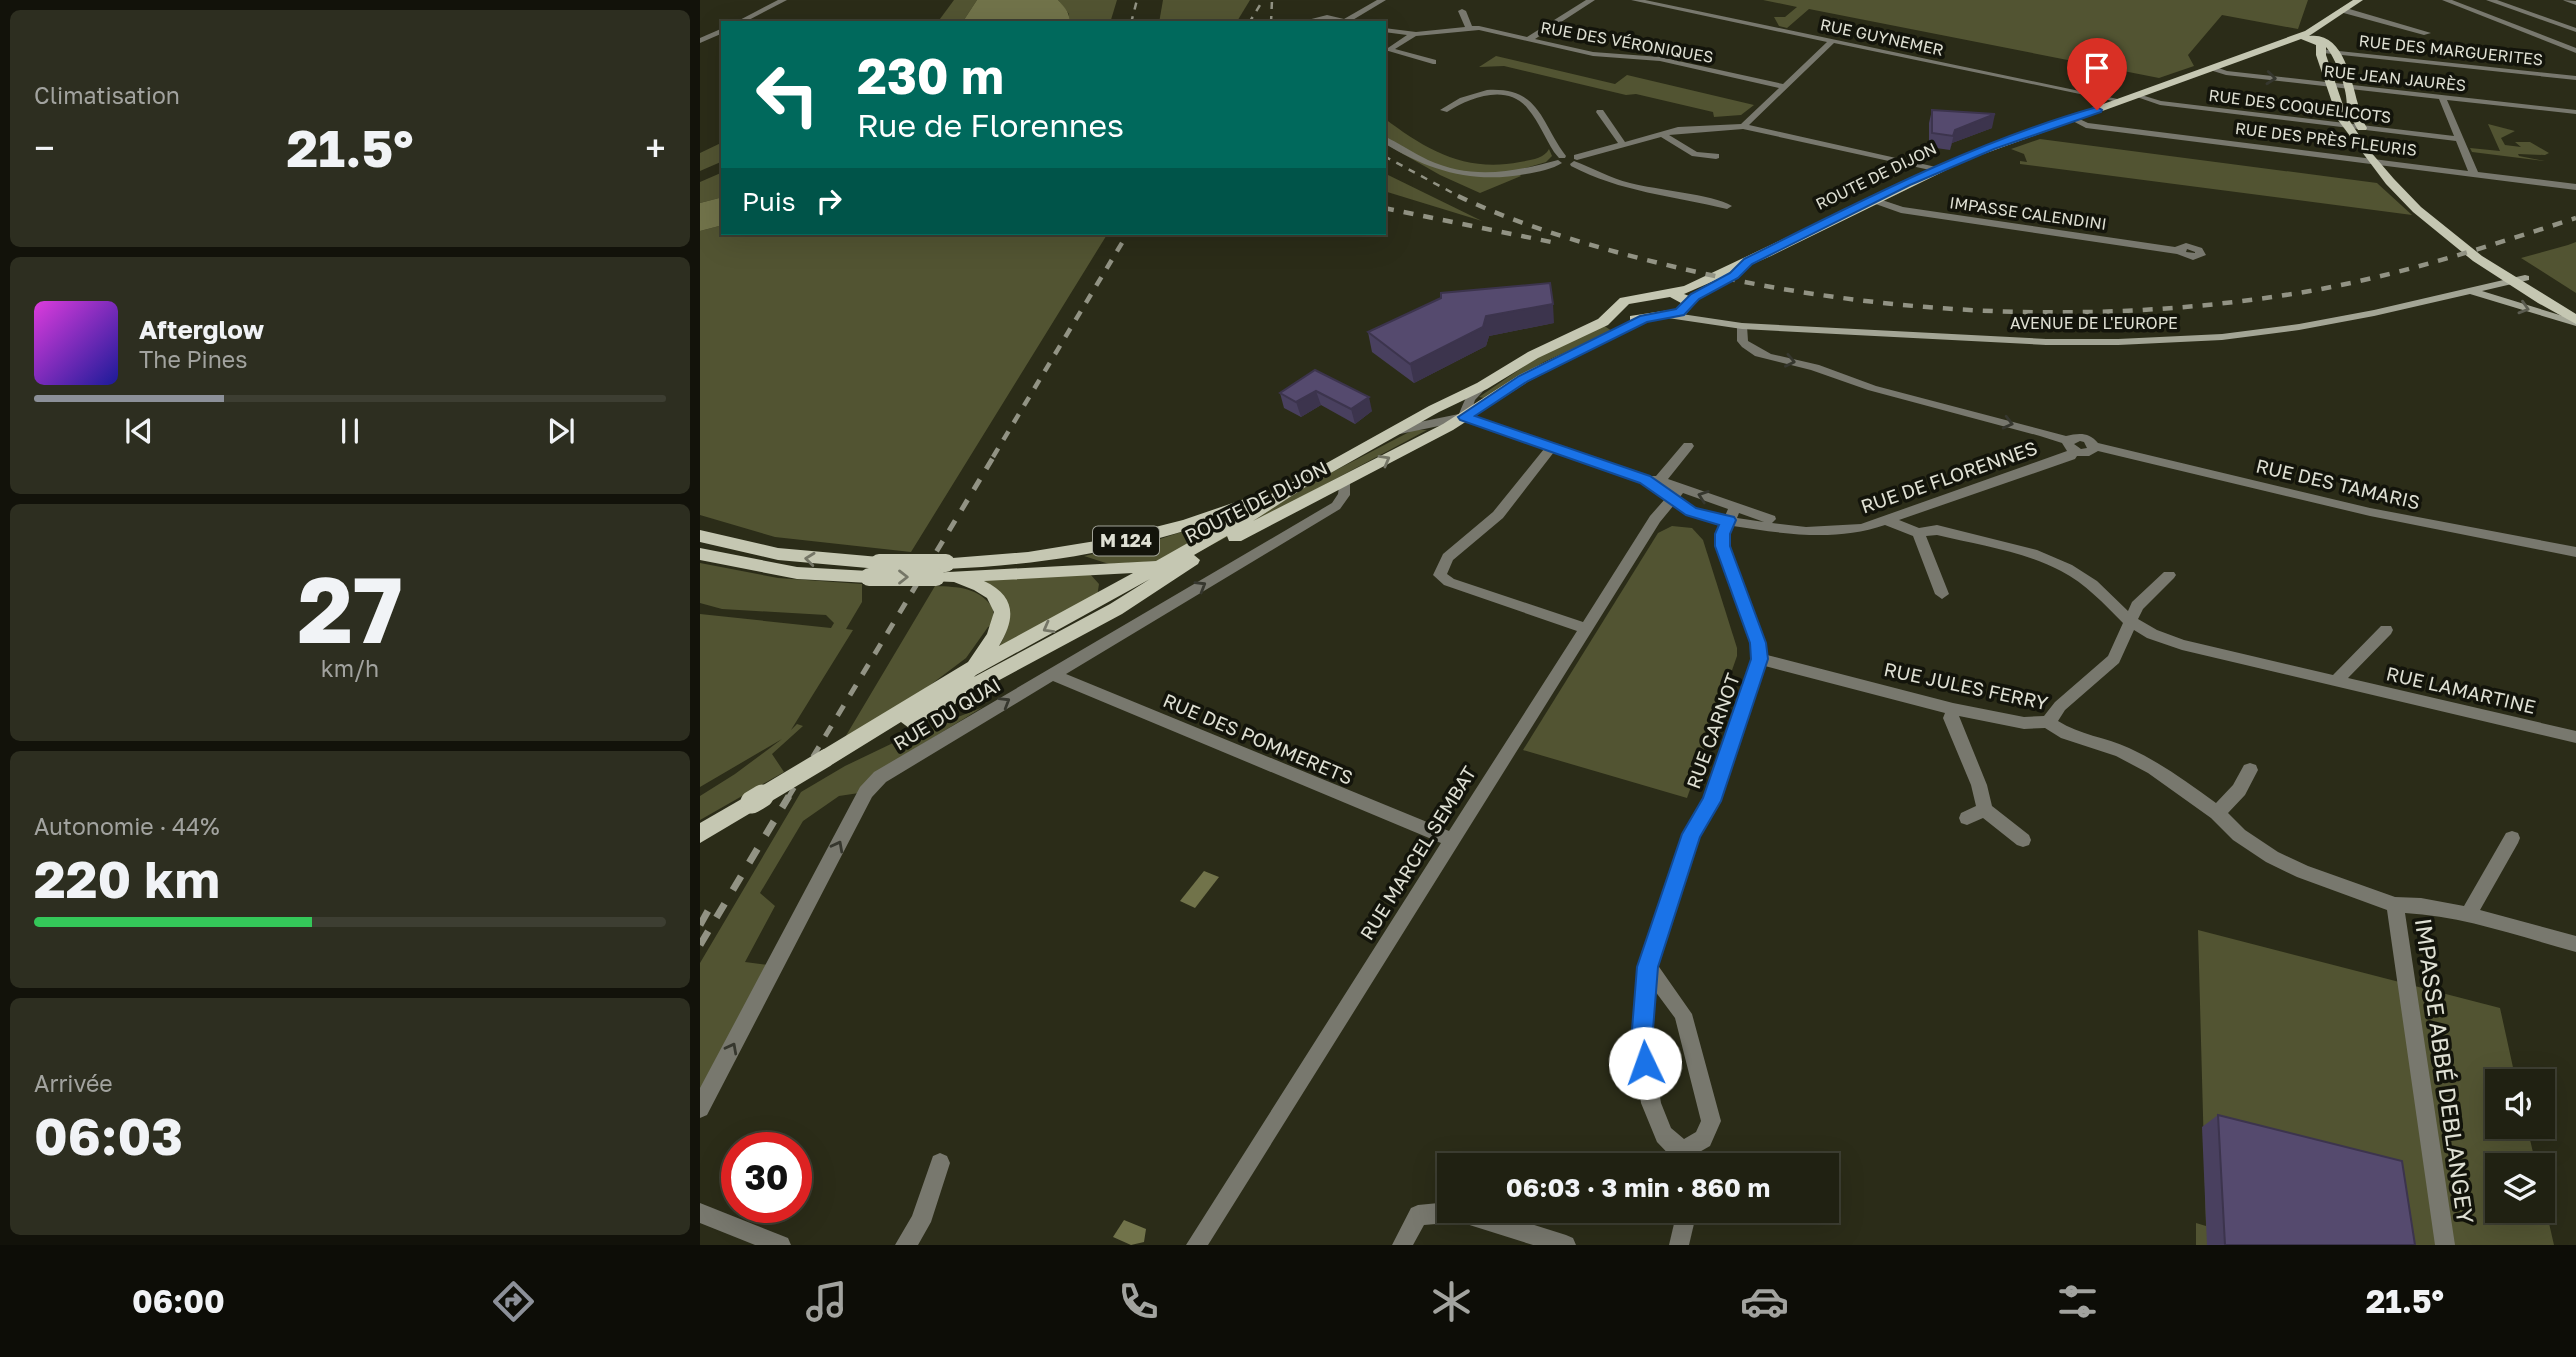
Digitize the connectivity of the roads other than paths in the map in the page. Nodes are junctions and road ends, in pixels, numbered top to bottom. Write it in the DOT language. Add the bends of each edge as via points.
graph roads {
  1 [pos="783,0"];
  2 [pos="1382,0"];
  3 [pos="1591,0"];
  4 [pos="1635,0"];
  5 [pos="2358,0"];
  6 [pos="2446,0"];
  7 [pos="2490,0"];
  8 [pos="2567,0"];
  9 [pos="2576,3"];
  10 [pos="2343,10"];
  11 [pos="1462,11"];
  12 [pos="741,21"];
  13 [pos="1304,21"];
  14 [pos="1344,21"];
  15 [pos="1350,21"];
  16 [pos="1469,28"];
  17 [pos="1386,30"];
  18 [pos="2576,30"];
  19 [pos="721,31"];
  20 [pos="2427,33"];
  21 [pos="1416,34"];
  22 [pos="2305,35"];
  23 [pos="1529,39"];
  24 [pos="700,41"];
  25 [pos="1832,41"];
  26 [pos="2323,51"];
  27 [pos="2576,51"];
  28 [pos="2337,52"];
  29 [pos="1433,62"];
  30 [pos="2213,68"];
  31 [pos="2576,78"];
  32 [pos="2330,85"];
  33 [pos="1782,86"];
  34 [pos="2347,87"];
  35 [pos="2138,96"];
  36 [pos="2442,97"];
  37 [pos="2123,101"];
  38 [pos="1444,110"];
  39 [pos="1600,112"];
  40 [pos="2576,112"];
  41 [pos="2073,119"];
  42 [pos="2347,125"];
  43 [pos="1743,126"];
  44 [pos="2361,127"];
  45 [pos="1661,134"];
  46 [pos="2460,139"];
  47 [pos="1386,140"];
  48 [pos="1623,145"];
  49 [pos="1716,156"];
  50 [pos="1560,160"];
  51 [pos="1575,161"];
  52 [pos="2371,161"];
  53 [pos="2386,163"];
  54 [pos="1936,170"];
  55 [pos="2474,174"];
  56 [pos="2576,187"];
  57 [pos="1873,200"];
  58 [pos="1727,206"];
  59 [pos="2179,251"];
  60 [pos="1748,262"];
  61 [pos="2525,278"];
  62 [pos="2511,281"];
  63 [pos="2472,291"];
  64 [pos="1671,293"];
  65 [pos="1687,304"];
  66 [pos="1619,309"];
  67 [pos="1668,316"];
  68 [pos="2574,316"];
  69 [pos="1644,319"];
  70 [pos="1713,322"];
  71 [pos="1742,326"];
  72 [pos="1482,386"];
  73 [pos="1464,417"];
  74 [pos="1400,430"];
  75 [pos="1688,446"];
  76 [pos="2071,446"];
  77 [pos="2094,446"];
  78 [pos="1551,448"];
  79 [pos="1344,482"];
  80 [pos="1653,482"];
  81 [pos="1298,484"];
  82 [pos="1676,494"];
  83 [pos="1923,508"];
  84 [pos="1732,514"];
  85 [pos="1886,520"];
  86 [pos="1937,530"];
  87 [pos="1919,533"];
  88 [pos="700,536"];
  89 [pos="2576,552"];
  90 [pos="700,554"];
  91 [pos="1048,556"];
  92 [pos="1186,563"];
  93 [pos="1160,566"];
  94 [pos="1099,569"];
  95 [pos="874,570"];
  96 [pos="941,570"];
  97 [pos="2169,575"];
  98 [pos="1942,594"];
  99 [pos="1102,598"];
  100 [pos="2130,621"];
  101 [pos="1585,628"];
  102 [pos="2386,630"];
  103 [pos="1072,632"];
  104 [pos="1759,659"];
  105 [pos="970,670"];
  106 [pos="1051,674"];
  107 [pos="2336,681"];
  108 [pos="1953,709"];
  109 [pos="2048,722"];
  110 [pos="2576,737"];
  111 [pos="826,758"];
  112 [pos="2250,770"];
  113 [pos="1986,810"];
  114 [pos="2217,813"];
  115 [pos="1967,818"];
  116 [pos="700,834"];
  117 [pos="2512,838"];
  118 [pos="1451,840"];
  119 [pos="2023,840"];
  120 [pos="2395,905"];
  121 [pos="2468,915"];
  122 [pos="2576,944"];
  123 [pos="1648,967"];
  124 [pos="700,1108"];
  125 [pos="1682,1153"];
  126 [pos="1691,1153"];
  127 [pos="940,1163"];
  128 [pos="700,1213"];
  129 [pos="1684,1223"];
  130 [pos="781,1245"];
  131 [pos="905,1245"];
  132 [pos="1196,1245"];
  133 [pos="1402,1245"];
  134 [pos="1566,1245"];
  135 [pos="1679,1245"];
  136 [pos="2445,1245"];
  1 -- 12 [label="street"];
  2 -- 15 [label="street"];
  3 -- 23 [label="street"];
  4 -- 25 [label="street, RUE GUYNEMER"];
  5 -- 10 [label="main road, ROUTE DE DIJON"];
  6 -- 27 [label="street"];
  7 -- 18 [label="street"];
  8 -- 9 [label="street"];
  10 -- 20 [label="street"];
  10 -- 22 [label="main road, ROUTE DE DIJON"];
  11 -- 16 [label="street"];
  13 -- 14 [label="street" via="1327,17"];
  16 -- 21 [label="street, RUE DES VÉRONIQUES"];
  16 -- 23 [label="street, RUE DES VÉRONIQUES"];
  17 -- 21 [label="street, RUE DES VÉRONIQUES"];
  19 -- 24 [label="street"];
  21 -- 29 [label="street" via="1390,50"];
  22 -- 26 [label="main road"];
  22 -- 28 [label="main road" via="2329,43"];
  22 -- 30 [label="main road, ROUTE DE DIJON"];
  23 -- 33 [label="street, RUE DES VÉRONIQUES" via="1593,54 1660,59"];
  25 -- 33 [label="street"];
  25 -- 37 [label="street, RUE GUYNEMER"];
  26 -- 28 [label="street, RUE DES MARGUERITES"];
  26 -- 32 [label="main road"];
  28 -- 31 [label="street, RUE DES MARGUERITES"];
  28 -- 34 [label="main road"];
  30 -- 32 [label="street, RUE JEAN JAURÈS, one-way" via="2226,74"];
  30 -- 35 [label="main road, ROUTE DE DIJON"];
  32 -- 34 [label="street, RUE JEAN JAURÈS"];
  32 -- 42 [label="main road"];
  33 -- 43 [label="street"];
  34 -- 36 [label="street, RUE JEAN JAURÈS"];
  34 -- 44 [label="main road"];
  35 -- 37 [label="main road, ROUTE DE DIJON"];
  35 -- 42 [label="street, RUE DES COQUELICOTS" via="2160,103"];
  36 -- 40 [label="street, RUE JEAN JAURÈS"];
  36 -- 46 [label="street"];
  37 -- 41 [label="main road, ROUTE DE DIJON"];
  38 -- 50 [label="street" via="1483,94 1520,97 1530,105"];
  39 -- 48 [label="street"];
  41 -- 52 [label="street, RUE DES PRÈS FLEURIS" via="2086,125"];
  41 -- 54 [label="main road, ROUTE DE DIJON"];
  42 -- 44 [label="street, RUE DES COQUELICOTS"];
  42 -- 52 [label="main road"];
  43 -- 45 [label="street"];
  43 -- 54 [label="street"];
  44 -- 46 [label="street, RUE DES COQUELICOTS"];
  44 -- 53 [label="main road"];
  45 -- 48 [label="street"];
  45 -- 49 [label="street" via="1695,154"];
  46 -- 55 [label="street"];
  47 -- 50 [label="street" via="1426,165 1466,175 1515,175"];
  48 -- 51 [label="street"];
  50 -- 51 [label="street"];
  51 -- 58 [label="street" via="1597,175 1636,187"];
  52 -- 53 [label="street, RUE DES PRÈS FLEURIS"];
  52 -- 62 [label="main road" via="2424,215"];
  53 -- 55 [label="street, RUE DES PRÈS FLEURIS"];
  53 -- 61 [label="main road" via="2434,211"];
  54 -- 57 [label="main road, ROUTE DE DIJON"];
  55 -- 56 [label="street, RUE DES PRÈS FLEURIS"];
  57 -- 59 [label="street, IMPASSE CALENDINI" via="1910,212"];
  57 -- 60 [label="main road, ROUTE DE DIJON"];
  60 -- 64 [label="main road, ROUTE DE DIJON"];
  60 -- 65 [label="main road, ROUTE DE DIJON"];
  61 -- 62 [label="main road, AVENUE DE L'EUROPE"];
  61 -- 68 [label="main road"];
  62 -- 63 [label="main road, AVENUE DE L'EUROPE"];
  62 -- 68 [label="main road"];
  63 -- 68 [label="main road, AVENUE DE L'EUROPE, one-way"];
  63 -- 71 [label="main road, AVENUE DE L'EUROPE" via="2299,327 2222,337 2118,342"];
  64 -- 65 [label="main road"];
  64 -- 66 [label="main road, ROUTE DE DIJON" via="1631,298"];
  65 -- 67 [label="main road, ROUTE DE DIJON"];
  65 -- 70 [label="main road, AVENUE DE L'EUROPE"];
  66 -- 69 [label="main road" via="1629,318"];
  66 -- 72 [label="main road, ROUTE DE DIJON"];
  67 -- 69 [label="main road"];
  67 -- 70 [label="main road, AVENUE DE L'EUROPE"];
  69 -- 73 [label="main road, ROUTE DE DIJON" via="1524,378"];
  70 -- 71 [label="main road, AVENUE DE L'EUROPE"];
  71 -- 76 [label="street, one-way" via="1745,345 1760,352 1872,388 2036,430"];
  72 -- 73 [label="street" via="1470,399"];
  72 -- 74 [label="main road, ROUTE DE DIJON"];
  73 -- 74 [label="street, ROUTE DE DIJON"];
  73 -- 78 [label="street, RUE DE FLORENNES"];
  79 -- 73 [label="main road, ROUTE DE DIJON, one-way"];
  74 -- 81 [label="main road, ROUTE DE DIJON"];
  75 -- 80 [label="street"];
  76 -- 77 [label="street, RUE DE FLORENNES" via="2086,453"];
  76 -- 83 [label="street, RUE DE FLORENNES" via="2071,456"];
  77 -- 89 [label="street, RUE DES TAMARIS" via="2370,512"];
  78 -- 80 [label="street, RUE DE FLORENNES"];
  78 -- 101 [label="street" via="1498,515 1448,557 1440,575"];
  79 -- 92 [label="main road, ROUTE DE DIJON"];
  106 -- 79 [label="street, RUE DU QUAI, one-way" via="1336,506 1344,495"];
  80 -- 82 [label="street, RUE DE FLORENNES"];
  81 -- 91 [label="main road, M 124" via="1203,520"];
  81 -- 93 [label="main road, ROUTE DE DIJON"];
  82 -- 84 [label="street, RUE DE FLORENNES"];
  82 -- 101 [label="street, RUE MARCEL SEMBAT"];
  83 -- 85 [label="street, RUE DE FLORENNES"];
  83 -- 86 [label="street"];
  84 -- 85 [label="street, RUE DE FLORENNES" via="1806,531 1837,532"];
  84 -- 104 [label="street, RUE CARNOT" via="1723,546 1758,643"];
  85 -- 87 [label="street"];
  86 -- 87 [label="street, RUE LAMARTINE"];
  86 -- 100 [label="street, RUE LAMARTINE" via="2032,553 2067,568"];
  87 -- 98 [label="street"];
  95 -- 88 [label="main road, M 124, one-way" via="778,555"];
  90 -- 95 [label="main road, M 124" via="797,573"];
  91 -- 94 [label="main road, M 124"];
  91 -- 96 [label="main road, M 124"];
  92 -- 93 [label="main road, M 124"];
  92 -- 103 [label="main road, ROUTE DE DIJON"];
  93 -- 94 [label="main road, M 124"];
  93 -- 99 [label="main road, ROUTE DE DIJON"];
  94 -- 96 [label="main road, M 124"];
  94 -- 99 [label="main road, M 124" via="1106,584"];
  95 -- 96 [label="main road, M 124, bridge"];
  96 -- 105 [label="main road, M 124" via="989,590 1003,615 998,635"];
  97 -- 100 [label="street" via="2137,606"];
  99 -- 103 [label="main road, ROUTE DE DIJON"];
  99 -- 105 [label="main road, ROUTE DE DIJON, one-way"];
  100 -- 107 [label="street, RUE LAMARTINE" via="2182,645"];
  100 -- 109 [label="street" via="2114,659"];
  101 -- 118 [label="street, RUE MARCEL SEMBAT"];
  102 -- 107 [label="street, RUE LAMARTINE"];
  103 -- 111 [label="main road, ROUTE DE DIJON" via="881,734"];
  104 -- 108 [label="street, RUE JULES FERRY"];
  104 -- 123 [label="street, RUE CARNOT" via="1712,801 1691,834"];
  105 -- 111 [label="main road, ROUTE DE DIJON"];
  106 -- 118 [label="street, RUE DES POMMERETS"];
  124 -- 106 [label="street, RUE DU QUAI, one-way" via="866,792 880,777"];
  107 -- 110 [label="street, RUE LAMARTINE"];
  108 -- 109 [label="street, RUE JULES FERRY" via="2024,723"];
  108 -- 113 [label="street" via="1951,718"];
  109 -- 114 [label="street, RUE JULES FERRY" via="2066,734 2121,751 2154,768"];
  111 -- 116 [label="main road, ROUTE DE DIJON, bridge"];
  112 -- 114 [label="street"];
  113 -- 115 [label="street"];
  113 -- 119 [label="street"];
  114 -- 120 [label="street, RUE JULES FERRY" via="2272,857"];
  117 -- 121 [label="street"];
  118 -- 132 [label="street, RUE MARCEL SEMBAT"];
  120 -- 121 [label="street, RUE JULES FERRY"];
  120 -- 136 [label="street, IMPASSE ABBÉ DEBLANGEY"];
  121 -- 122 [label="street, RUE JULES FERRY"];
  123 -- 125 [label="street, RUE CARNOT" via="1642,1042 1651,1103 1664,1135"];
  123 -- 126 [label="street, RUE CARNOT" via="1683,1014 1711,1121"];
  127 -- 131 [label="street" via="921,1222"];
  128 -- 130 [label="street"];
  129 -- 135 [label="street"];
  133 -- 134 [label="street" via="1418,1215 1460,1212"];
}
